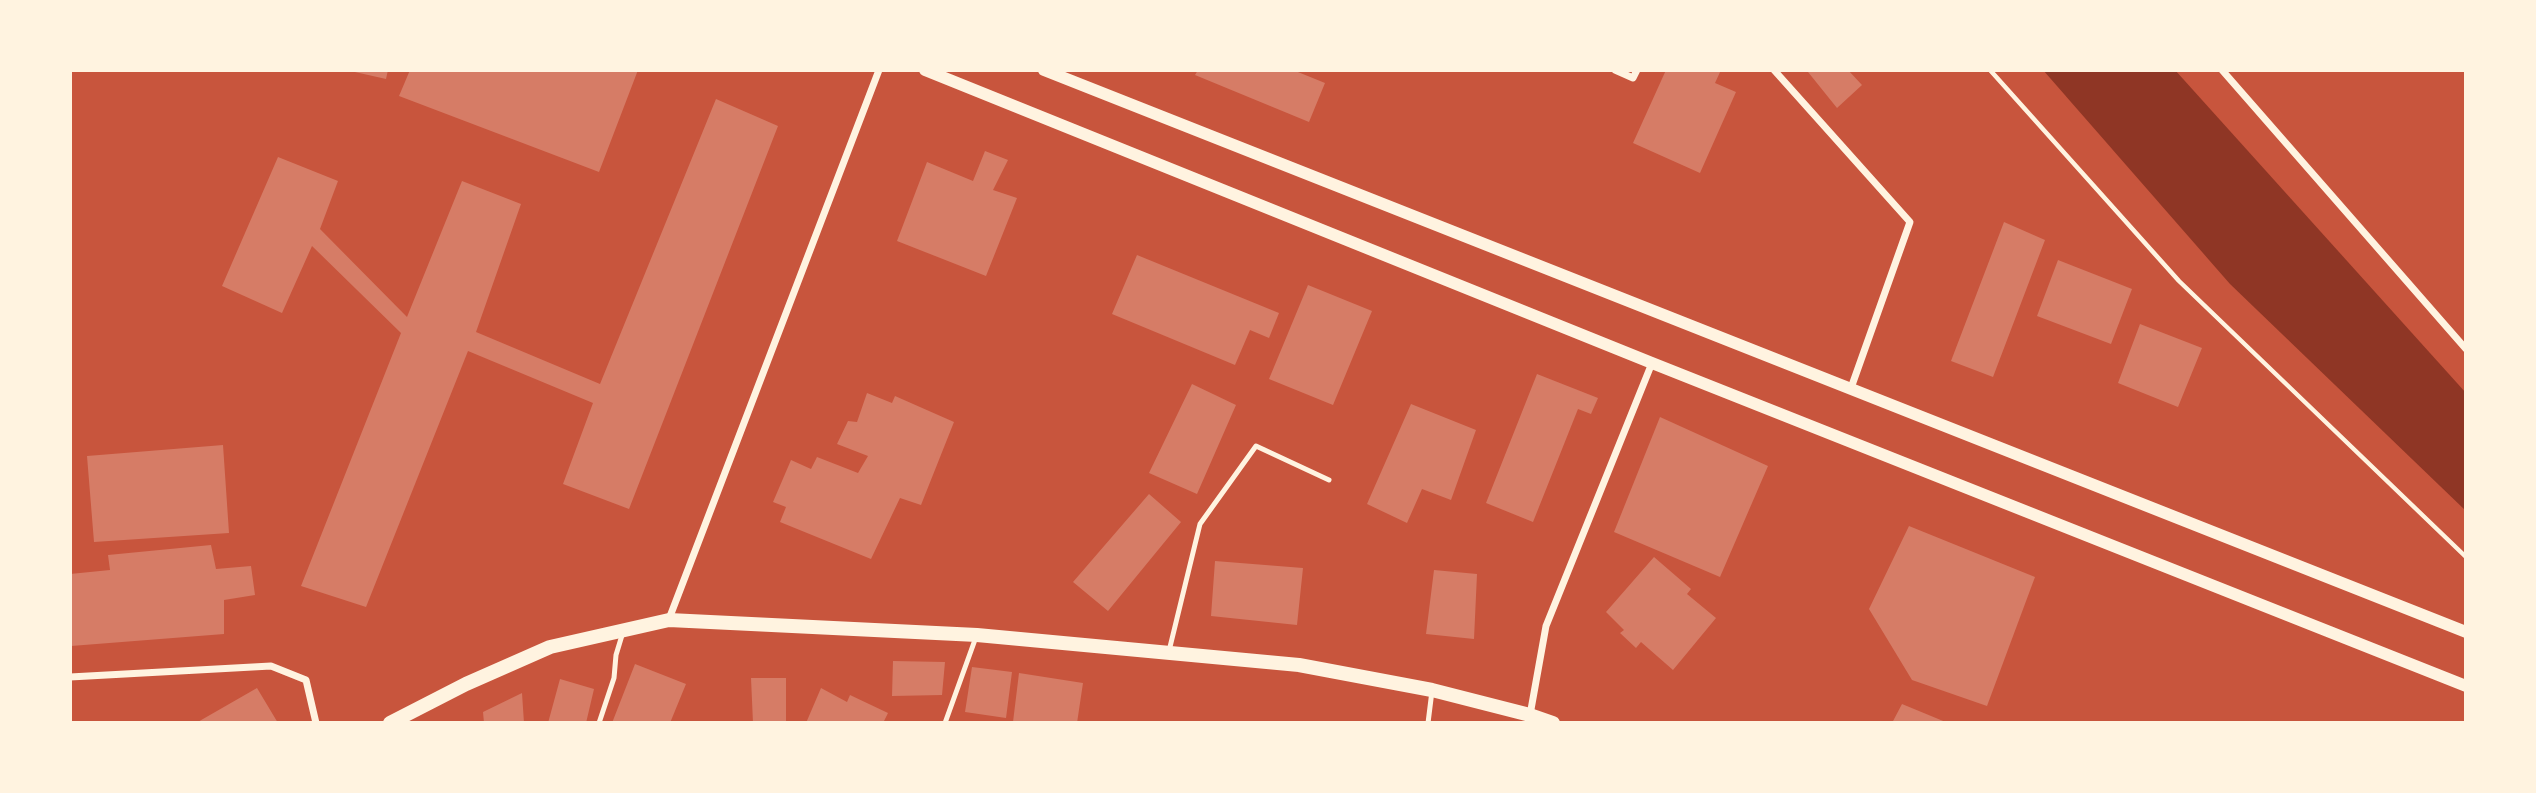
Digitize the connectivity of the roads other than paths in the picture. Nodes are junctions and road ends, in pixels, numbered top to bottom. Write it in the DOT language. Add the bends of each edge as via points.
graph roads {
  1 [pos="879,70"];
  2 [pos="925,70"];
  3 [pos="1044,70"];
  4 [pos="1615,70"];
  5 [pos="1637,70"];
  6 [pos="1774,70"];
  7 [pos="2222,70"];
  8 [pos="2466,349"];
  9 [pos="1651,363"];
  10 [pos="1851,388"];
  11 [pos="1329,480"];
  12 [pos="669,620"];
  13 [pos="623,631"];
  14 [pos="2466,632"];
  15 [pos="977,635"];
  16 [pos="1168,654"];
  17 [pos="70,677"];
  18 [pos="2466,687"];
  19 [pos="1432,690"];
  20 [pos="1530,715"];
  21 [pos="316,723"];
  22 [pos="390,723"];
  23 [pos="598,723"];
  24 [pos="945,723"];
  25 [pos="1427,723"];
  26 [pos="1553,723"];
  1 -- 12 [label="street"];
  2 -- 9 [label="street"];
  3 -- 10 [label="street"];
  4 -- 5 [label="street" via="1633,78"];
  6 -- 10 [label="street" via="1910,222"];
  7 -- 8 [label="street"];
  9 -- 18 [label="street"];
  9 -- 20 [label="street" via="1546,626"];
  10 -- 14 [label="street"];
  11 -- 16 [label="lane" via="1256,446 1200,524"];
  12 -- 13 [label="main road"];
  12 -- 15 [label="main road"];
  13 -- 22 [label="main road" via="550,647"];
  13 -- 23 [label="lane" via="614,678"];
  15 -- 16 [label="main road"];
  15 -- 24 [label="lane"];
  16 -- 19 [label="main road" via="1298,665"];
  17 -- 21 [label="street" via="271,666 306,680"];
  19 -- 20 [label="main road"];
  19 -- 25 [label="lane"];
  20 -- 26 [label="main road"];
}
